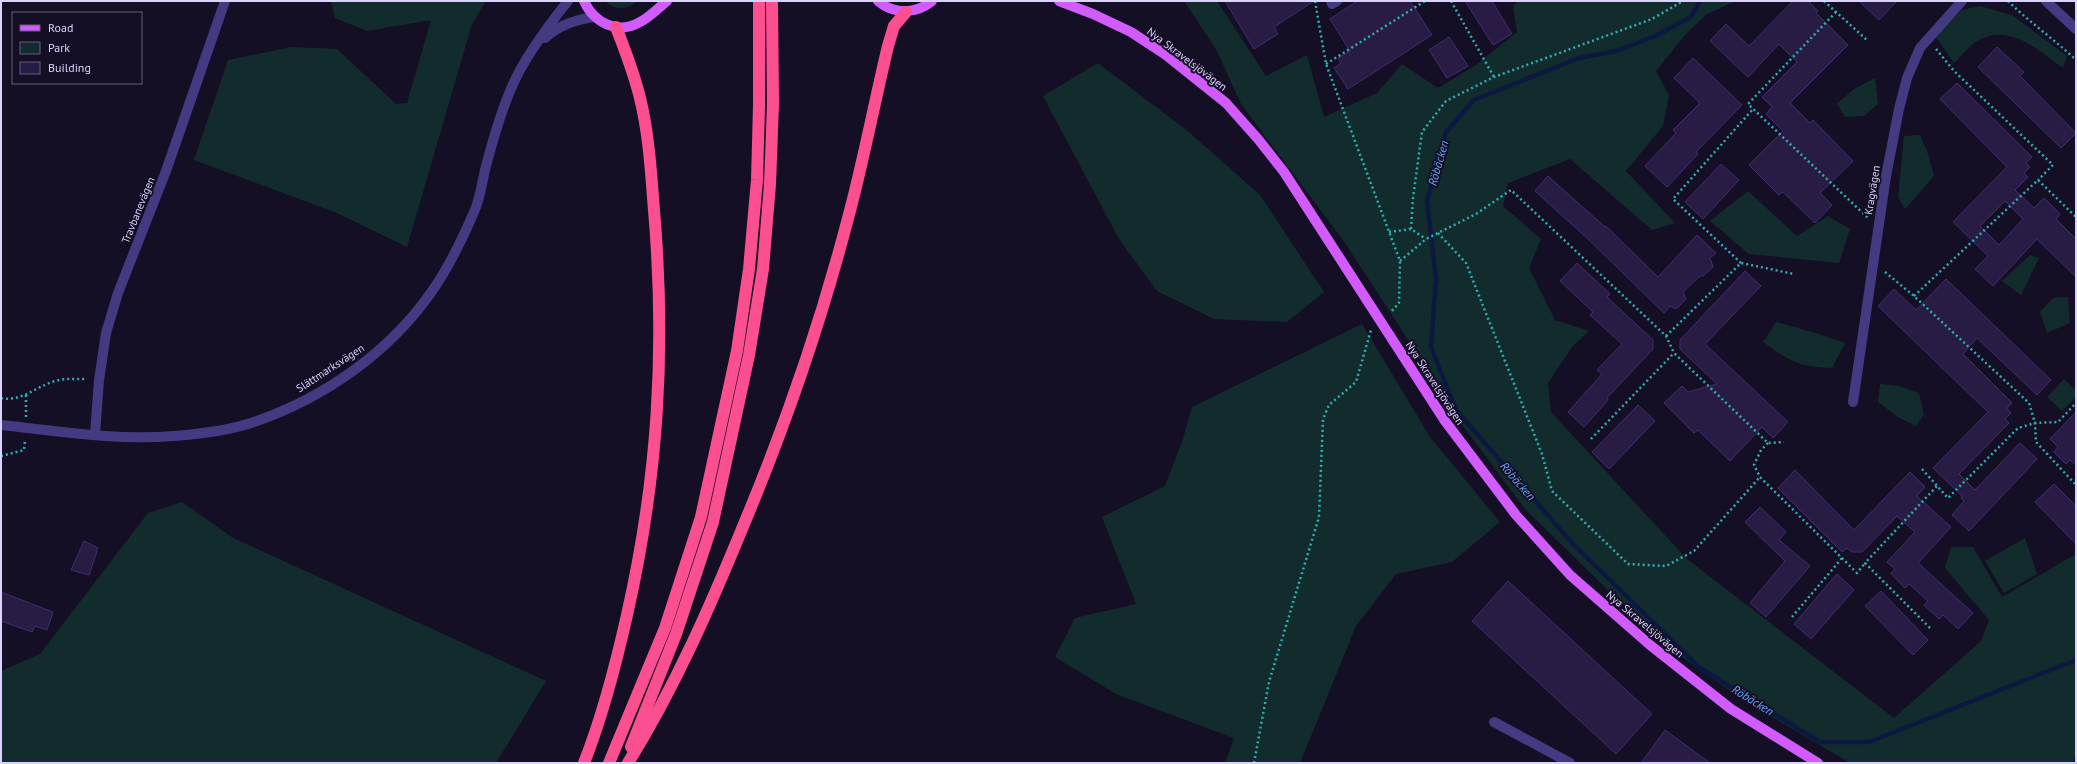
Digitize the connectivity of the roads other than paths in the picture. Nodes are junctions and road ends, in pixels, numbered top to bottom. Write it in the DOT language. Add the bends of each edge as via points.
graph roads {
  1 [pos="225,1"];
  2 [pos="568,1"];
  3 [pos="584,1"];
  4 [pos="667,1"];
  5 [pos="759,1"];
  6 [pos="772,1"];
  7 [pos="878,1"];
  8 [pos="932,1"];
  9 [pos="1059,1"];
  10 [pos="1330,1"];
  11 [pos="1337,1"];
  12 [pos="1962,1"];
  13 [pos="2046,1"];
  14 [pos="906,12"];
  15 [pos="594,17"];
  16 [pos="616,27"];
  17 [pos="2076,29"];
  18 [pos="535,48"];
  19 [pos="1853,402"];
  20 [pos="1,425"];
  21 [pos="95,434"];
  22 [pos="1494,722"];
  23 [pos="584,763"];
  24 [pos="608,763"];
  25 [pos="624,763"];
  26 [pos="628,763"];
  27 [pos="1570,763"];
  28 [pos="1818,763"];
  1 -- 21 [label="street, Travbanevägen" via="166,171 118,293 106,333"];
  2 -- 18 [label="street, Slättmarksvägen"];
  3 -- 15 [label="main road"];
  4 -- 16 [label="main road" via="640,22"];
  5 -- 24 [label="highway" via="757,180 749,269 737,351 701,517 665,628"];
  6 -- 25 [label="highway" via="773,104 770,184 763,269 749,355 712,522 676,634"];
  7 -- 14 [label="main road" via="887,8"];
  8 -- 14 [label="main road" via="919,9"];
  9 -- 28 [label="main road, Nya Skravelsjövägen" via="1131,32 1166,55 1226,103 1284,172 1445,421 1516,515 1570,575 1650,646 1731,709"];
  10 -- 11 [label="street" via="1332,4"];
  12 -- 19 [label="street, Kragvägen" via="1920,48 1906,78 1897,116"];
  13 -- 17 [label="street"];
  14 -- 26 [label="highway" via="894,26 848,222 815,332 772,458 709,611 658,715"];
  15 -- 16 [label="main road"];
  15 -- 18 [label="street, Slättmarksvägen" via="564,25"];
  16 -- 23 [label="highway" via="634,73 648,145 660,308 660,388 651,484 639,561 618,653"];
  18 -- 21 [label="street, Slättmarksvägen" via="510,90 475,210 454,253 431,294 401,330 367,361 300,402 256,421 173,436"];
  20 -- 21 [label="street, Slättmarksvägen"];
  22 -- 27 [label="street"];
}
